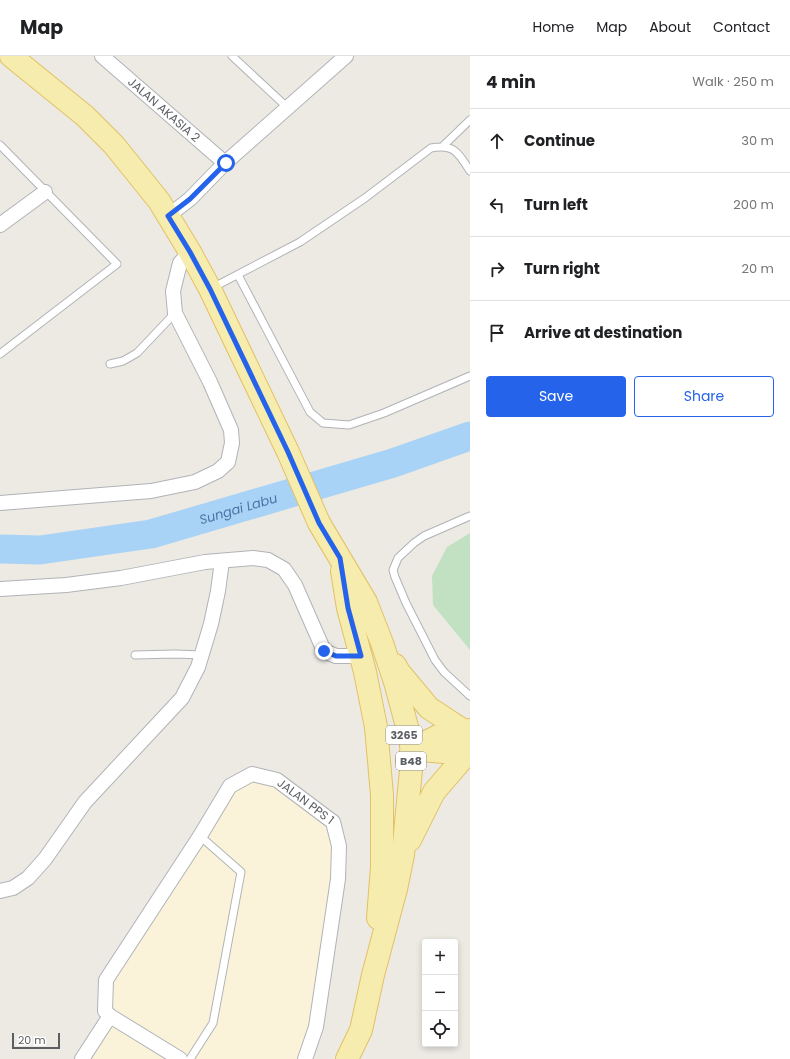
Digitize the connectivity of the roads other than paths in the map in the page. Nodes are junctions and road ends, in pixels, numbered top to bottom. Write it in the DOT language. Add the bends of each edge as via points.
graph roads {
  1 [pos="11,56"];
  2 [pos="102,56"];
  3 [pos="232,56"];
  4 [pos="344,56"];
  5 [pos="288,108"];
  6 [pos="470,120"];
  7 [pos="0,145"];
  8 [pos="443,146"];
  9 [pos="226,163"];
  10 [pos="470,171"];
  11 [pos="45,192"];
  12 [pos="168,216"];
  13 [pos="0,225"];
  14 [pos="190,252"];
  15 [pos="238,275"];
  16 [pos="210,289"];
  17 [pos="175,313"];
  18 [pos="0,354"];
  19 [pos="110,364"];
  20 [pos="470,376"];
  21 [pos="0,503"];
  22 [pos="470,516"];
  23 [pos="340,558"];
  24 [pos="222,561"];
  25 [pos="0,589"];
  26 [pos="382,643"];
  27 [pos="135,655"];
  28 [pos="202,655"];
  29 [pos="363,664"];
  30 [pos="470,696"];
  31 [pos="468,740"];
  32 [pos="412,749"];
  33 [pos="200,836"];
  34 [pos="403,855"];
  35 [pos="382,866"];
  36 [pos="0,891"];
  37 [pos="373,974"];
  38 [pos="107,1014"];
  39 [pos="82,1059"];
  40 [pos="181,1059"];
  41 [pos="305,1059"];
  42 [pos="347,1059"];
  1 -- 12 [label="main road, B48" via="86,116 114,145"];
  2 -- 9 [label="street, JALAN AKASIA 2"];
  3 -- 5 [label="lane"];
  4 -- 5 [label="street"];
  5 -- 9 [label="street"];
  6 -- 8 [label="lane"];
  7 -- 11 [label="lane"];
  8 -- 10 [label="lane" via="453,149"];
  8 -- 15 [label="lane" via="431,148 365,198 300,242"];
  9 -- 12 [label="street" via="190,199"];
  11 -- 13 [label="street"];
  11 -- 18 [label="lane" via="117,264"];
  12 -- 14 [label="main road, B48"];
  14 -- 16 [label="main road, B48"];
  14 -- 17 [label="street" via="180,263 172,290"];
  15 -- 16 [label="lane"];
  15 -- 20 [label="lane" via="310,412 323,423 349,425 384,414"];
  16 -- 23 [label="main road, B48" via="319,523"];
  17 -- 19 [label="lane" via="136,353 123,361"];
  17 -- 21 [label="street" via="231,430 232,443 228,462 218,472 195,482 151,491"];
  22 -- 30 [label="lane" via="414,543 398,558 394,577 435,660"];
  23 -- 26 [label="main road, B48" via="366,602"];
  23 -- 29 [label="main road, B48" via="348,608"];
  24 -- 25 [label="street" via="122,578 35,588"];
  24 -- 28 [label="street" via="211,624"];
  24 -- 29 [label="street" via="253,558 268,560 284,568 295,585 324,651"];
  26 -- 31 [label="main road" via="399,672 429,708"];
  26 -- 32 [label="main road, B48" via="401,702"];
  27 -- 28 [label="lane"];
  28 -- 36 [label="street" via="182,698 85,802 45,859 28,878 13,888"];
  29 -- 32 [label="main road, 3265"];
  29 -- 35 [label="main road, B48" via="376,727 382,795"];
  31 -- 32 [label="main road, 3265" via="438,736"];
  31 -- 34 [label="main road" via="434,792"];
  32 -- 34 [label="main road, B48"];
  32 -- 35 [label="main road, 3265" via="396,790"];
  33 -- 38 [label="street, JALAN PPS 1" via="106,980"];
  33 -- 40 [label="lane" via="241,872 213,1023"];
  33 -- 41 [label="street, JALAN PPS 1" via="230,786 252,774 277,780 333,822 339,846 338,879 316,1027"];
  34 -- 37 [label="main road, B48"];
  35 -- 37 [label="main road, B48"];
  37 -- 42 [label="main road, B48" via="361,1030"];
  38 -- 39 [label="street"];
  38 -- 40 [label="street"];
}
